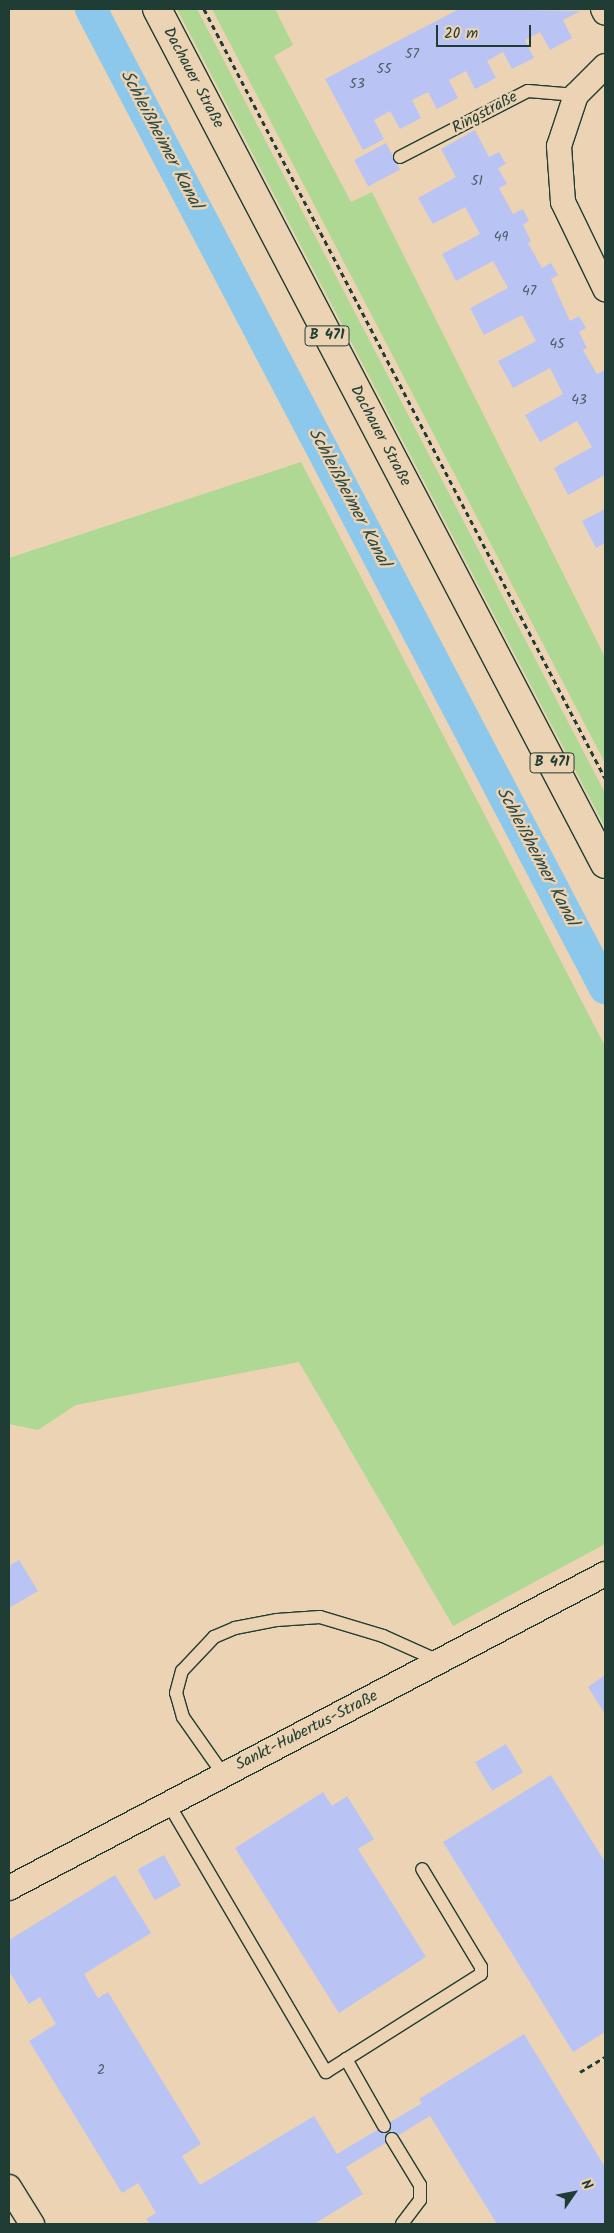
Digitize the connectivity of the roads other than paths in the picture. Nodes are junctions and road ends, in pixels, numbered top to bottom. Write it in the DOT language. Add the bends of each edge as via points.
graph roads {
  1 [pos="157,9"];
  2 [pos="603,9"];
  3 [pos="605,13"];
  4 [pos="605,66"];
  5 [pos="576,95"];
  6 [pos="400,157"];
  7 [pos="605,289"];
  8 [pos="605,864"];
  9 [pos="605,1574"];
  10 [pos="441,1662"];
  11 [pos="223,1774"];
  12 [pos="168,1803"];
  13 [pos="422,1869"];
  14 [pos="9,1888"];
  15 [pos="346,2059"];
  16 [pos="384,2126"];
  17 [pos="392,2139"];
  18 [pos="9,2187"];
  19 [pos="32,2224"];
  20 [pos="402,2224"];
  1 -- 8 [label="main road, Dachauer Straße / B 471"];
  2 -- 3 [label="street"];
  4 -- 5 [label="street"];
  5 -- 6 [label="lane, Ringstraße" via="528,91"];
  5 -- 7 [label="street" via="559,146 563,202"];
  9 -- 10 [label="street, Sankt-Hubertus-Straße"];
  10 -- 11 [label="street, Sankt-Hubertus-Straße"];
  10 -- 11 [label="lane" via="383,1636 320,1617 235,1628 214,1637 182,1670 176,1693 183,1717"];
  11 -- 12 [label="street, Sankt-Hubertus-Straße"];
  12 -- 14 [label="street, Sankt-Hubertus-Straße"];
  12 -- 15 [label="lane" via="326,2072"];
  13 -- 15 [label="lane" via="481,1967 481,1974"];
  15 -- 16 [label="lane"];
  17 -- 20 [label="lane" via="420,2185 420,2200"];
  18 -- 19 [label="street"];
}
